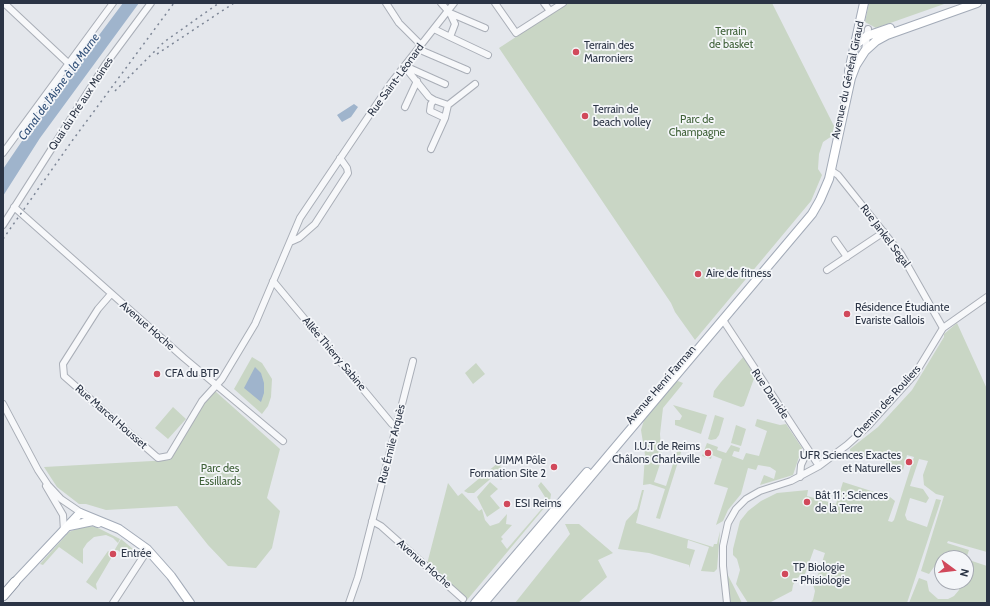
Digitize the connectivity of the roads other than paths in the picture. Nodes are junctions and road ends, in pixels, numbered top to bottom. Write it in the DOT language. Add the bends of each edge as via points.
graph roads {
  1 [pos="4,3"];
  2 [pos="113,3"];
  3 [pos="151,3"];
  4 [pos="386,3"];
  5 [pos="441,3"];
  6 [pos="454,3"];
  7 [pos="494,3"];
  8 [pos="544,3"];
  9 [pos="563,3"];
  10 [pos="864,3"];
  11 [pos="962,3"];
  12 [pos="977,3"];
  13 [pos="449,12"];
  14 [pos="550,12"];
  15 [pos="485,28"];
  16 [pos="434,29"];
  17 [pos="858,33"];
  18 [pos="867,36"];
  19 [pos="450,37"];
  20 [pos="855,45"];
  21 [pos="420,47"];
  22 [pos="864,52"];
  23 [pos="488,55"];
  24 [pos="68,63"];
  25 [pos="404,66"];
  26 [pos="467,70"];
  27 [pos="417,81"];
  28 [pos="446,84"];
  29 [pos="475,84"];
  30 [pos="434,100"];
  31 [pos="448,105"];
  32 [pos="405,107"];
  33 [pos="445,118"];
  34 [pos="431,149"];
  35 [pos="3,153"];
  36 [pos="340,158"];
  37 [pos="831,158"];
  38 [pos="831,174"];
  39 [pos="14,207"];
  40 [pos="3,225"];
  41 [pos="884,232"];
  42 [pos="835,240"];
  43 [pos="290,242"];
  44 [pos="847,257"];
  45 [pos="827,270"];
  46 [pos="273,281"];
  47 [pos="111,294"];
  48 [pos="987,297"];
  49 [pos="723,320"];
  50 [pos="943,328"];
  51 [pos="413,361"];
  52 [pos="218,385"];
  53 [pos="3,404"];
  54 [pos="396,426"];
  55 [pos="283,441"];
  56 [pos="808,450"];
  57 [pos="819,466"];
  58 [pos="38,470"];
  59 [pos="800,477"];
  60 [pos="80,513"];
  61 [pos="93,521"];
  62 [pos="371,526"];
  63 [pos="66,528"];
  64 [pos="385,530"];
  65 [pos="145,554"];
  66 [pos="15,582"];
  67 [pos="3,589"];
  68 [pos="3,596"];
  69 [pos="463,599"];
  70 [pos="113,603"];
  71 [pos="184,603"];
  72 [pos="190,603"];
  73 [pos="349,603"];
  74 [pos="475,603"];
  75 [pos="484,603"];
  76 [pos="727,603"];
  1 -- 24 [label="street"];
  2 -- 24 [label="street"];
  3 -- 39 [label="street, Quai du Pré aux Moines" via="105,65"];
  4 -- 21 [label="street"];
  5 -- 13 [label="street"];
  6 -- 13 [label="street, Rue Saint-Léonard"];
  7 -- 14 [label="street" via="516,33"];
  8 -- 14 [label="street"];
  9 -- 14 [label="street"];
  10 -- 17 [label="main road, Avenue du Général Giraud"];
  11 -- 18 [label="main road"];
  12 -- 22 [label="main road" via="887,35"];
  13 -- 15 [label="street"];
  13 -- 16 [label="street, Rue Saint-Léonard"];
  13 -- 19 [label="street" via="455,24"];
  16 -- 19 [label="street"];
  16 -- 21 [label="street, Rue Saint-Léonard"];
  17 -- 18 [label="street" via="868,29"];
  17 -- 20 [label="main road, Avenue du Général Giraud"];
  18 -- 20 [label="main road"];
  18 -- 22 [label="street"];
  19 -- 23 [label="street"];
  20 -- 22 [label="street"];
  20 -- 37 [label="main road, Avenue du Général Giraud"];
  21 -- 25 [label="street, Rue Saint-Léonard"];
  21 -- 26 [label="street"];
  22 -- 38 [label="main road, Avenue du Général Giraud" via="851,78"];
  24 -- 35 [label="street"];
  25 -- 27 [label="street"];
  25 -- 28 [label="street"];
  25 -- 36 [label="street, Rue Saint-Léonard"];
  27 -- 30 [label="street"];
  27 -- 32 [label="street"];
  29 -- 31 [label="street"];
  30 -- 31 [label="street"];
  30 -- 33 [label="street" via="430,111"];
  31 -- 33 [label="street"];
  33 -- 34 [label="street"];
  36 -- 43 [label="street, Rue Saint-Léonard" via="300,218"];
  36 -- 43 [label="street" via="348,173 315,224 299,238"];
  37 -- 74 [label="main road, Avenue Henri Farman" via="822,190 798,224"];
  38 -- 41 [label="street, Rue Jankel Segal" via="838,175"];
  38 -- 49 [label="main road, Avenue Henri Farman" via="812,214"];
  39 -- 40 [label="street, Quai du Pré aux Moines"];
  39 -- 47 [label="street, Avenue Hoche"];
  41 -- 44 [label="street"];
  41 -- 50 [label="street, Rue Jankel Segal" via="901,254"];
  42 -- 44 [label="street"];
  43 -- 46 [label="street, Rue Saint-Léonard"];
  44 -- 45 [label="street"];
  46 -- 52 [label="street, Rue Saint-Léonard" via="255,324"];
  46 -- 54 [label="street, Allée Thierry Sabine"];
  47 -- 52 [label="street, Avenue Hoche"];
  47 -- 52 [label="street, Rue Marcel Housset" via="98,309 63,364 64,376 158,458 169,456 202,401"];
  48 -- 50 [label="street"];
  49 -- 56 [label="street, Rue Damide"];
  49 -- 75 [label="main road, Avenue Henri Farman"];
  50 -- 57 [label="street, Chemin des Rouliers" via="915,374 868,426"];
  51 -- 54 [label="street, Rue Émile Arquès"];
  52 -- 55 [label="street, Avenue Hoche"];
  53 -- 58 [label="street"];
  54 -- 62 [label="street, Rue Émile Arquès"];
  56 -- 57 [label="street, Rue Damide"];
  56 -- 59 [label="street" via="801,464"];
  57 -- 59 [label="street, Chemin des Rouliers"];
  58 -- 60 [label="street" via="61,499"];
  58 -- 63 [label="street" via="61,512"];
  59 -- 76 [label="street, Chemin des Rouliers" via="752,495 733,515 725,533 723,546"];
  60 -- 61 [label="street"];
  60 -- 63 [label="main road"];
  60 -- 72 [label="main road" via="120,529 147,549"];
  61 -- 63 [label="main road"];
  61 -- 65 [label="main road" via="123,537"];
  62 -- 64 [label="street"];
  62 -- 64 [label="street, Avenue Hoche"];
  62 -- 73 [label="street, Rue Émile Arquès"];
  63 -- 66 [label="main road"];
  64 -- 69 [label="street, Avenue Hoche"];
  65 -- 70 [label="street"];
  65 -- 71 [label="main road" via="167,578"];
  66 -- 67 [label="highway"];
  66 -- 68 [label="highway"];
}
